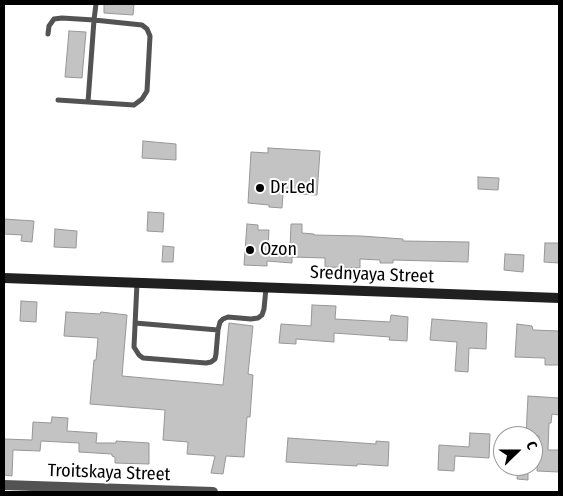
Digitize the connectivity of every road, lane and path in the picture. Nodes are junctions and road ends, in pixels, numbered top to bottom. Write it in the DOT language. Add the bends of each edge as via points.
graph roads {
  1 [pos="96,4"];
  2 [pos="94,20"];
  3 [pos="48,34"];
  4 [pos="58,100"];
  5 [pos="88,102"];
  6 [pos="4,278"];
  7 [pos="137,283"];
  8 [pos="266,288"];
  9 [pos="559,298"];
  10 [pos="135,323"];
  11 [pos="218,330"];
  12 [pos="4,485"];
  13 [pos="142,491"];
  14 [pos="213,492"];
  1 -- 2 [label="lane"];
  2 -- 3 [label="lane" via="54,19"];
  2 -- 5 [label="lane"];
  2 -- 5 [label="lane" via="142,25 147,29 150,36 146,91 134,105"];
  4 -- 5 [label="lane"];
  6 -- 7 [label="street, Srednyaya Street"];
  7 -- 8 [label="street, Srednyaya Street"];
  7 -- 10 [label="lane"];
  8 -- 9 [label="street, Srednyaya Street"];
  8 -- 11 [label="lane" via="262,315 252,319 228,317 220,322"];
  10 -- 11 [label="lane"];
  10 -- 11 [label="lane" via="134,347 143,358 211,362 215,359"];
  12 -- 13 [label="street, Troitskaya Street"];
  13 -- 14 [label="street, Troitskaya Street"];
}
